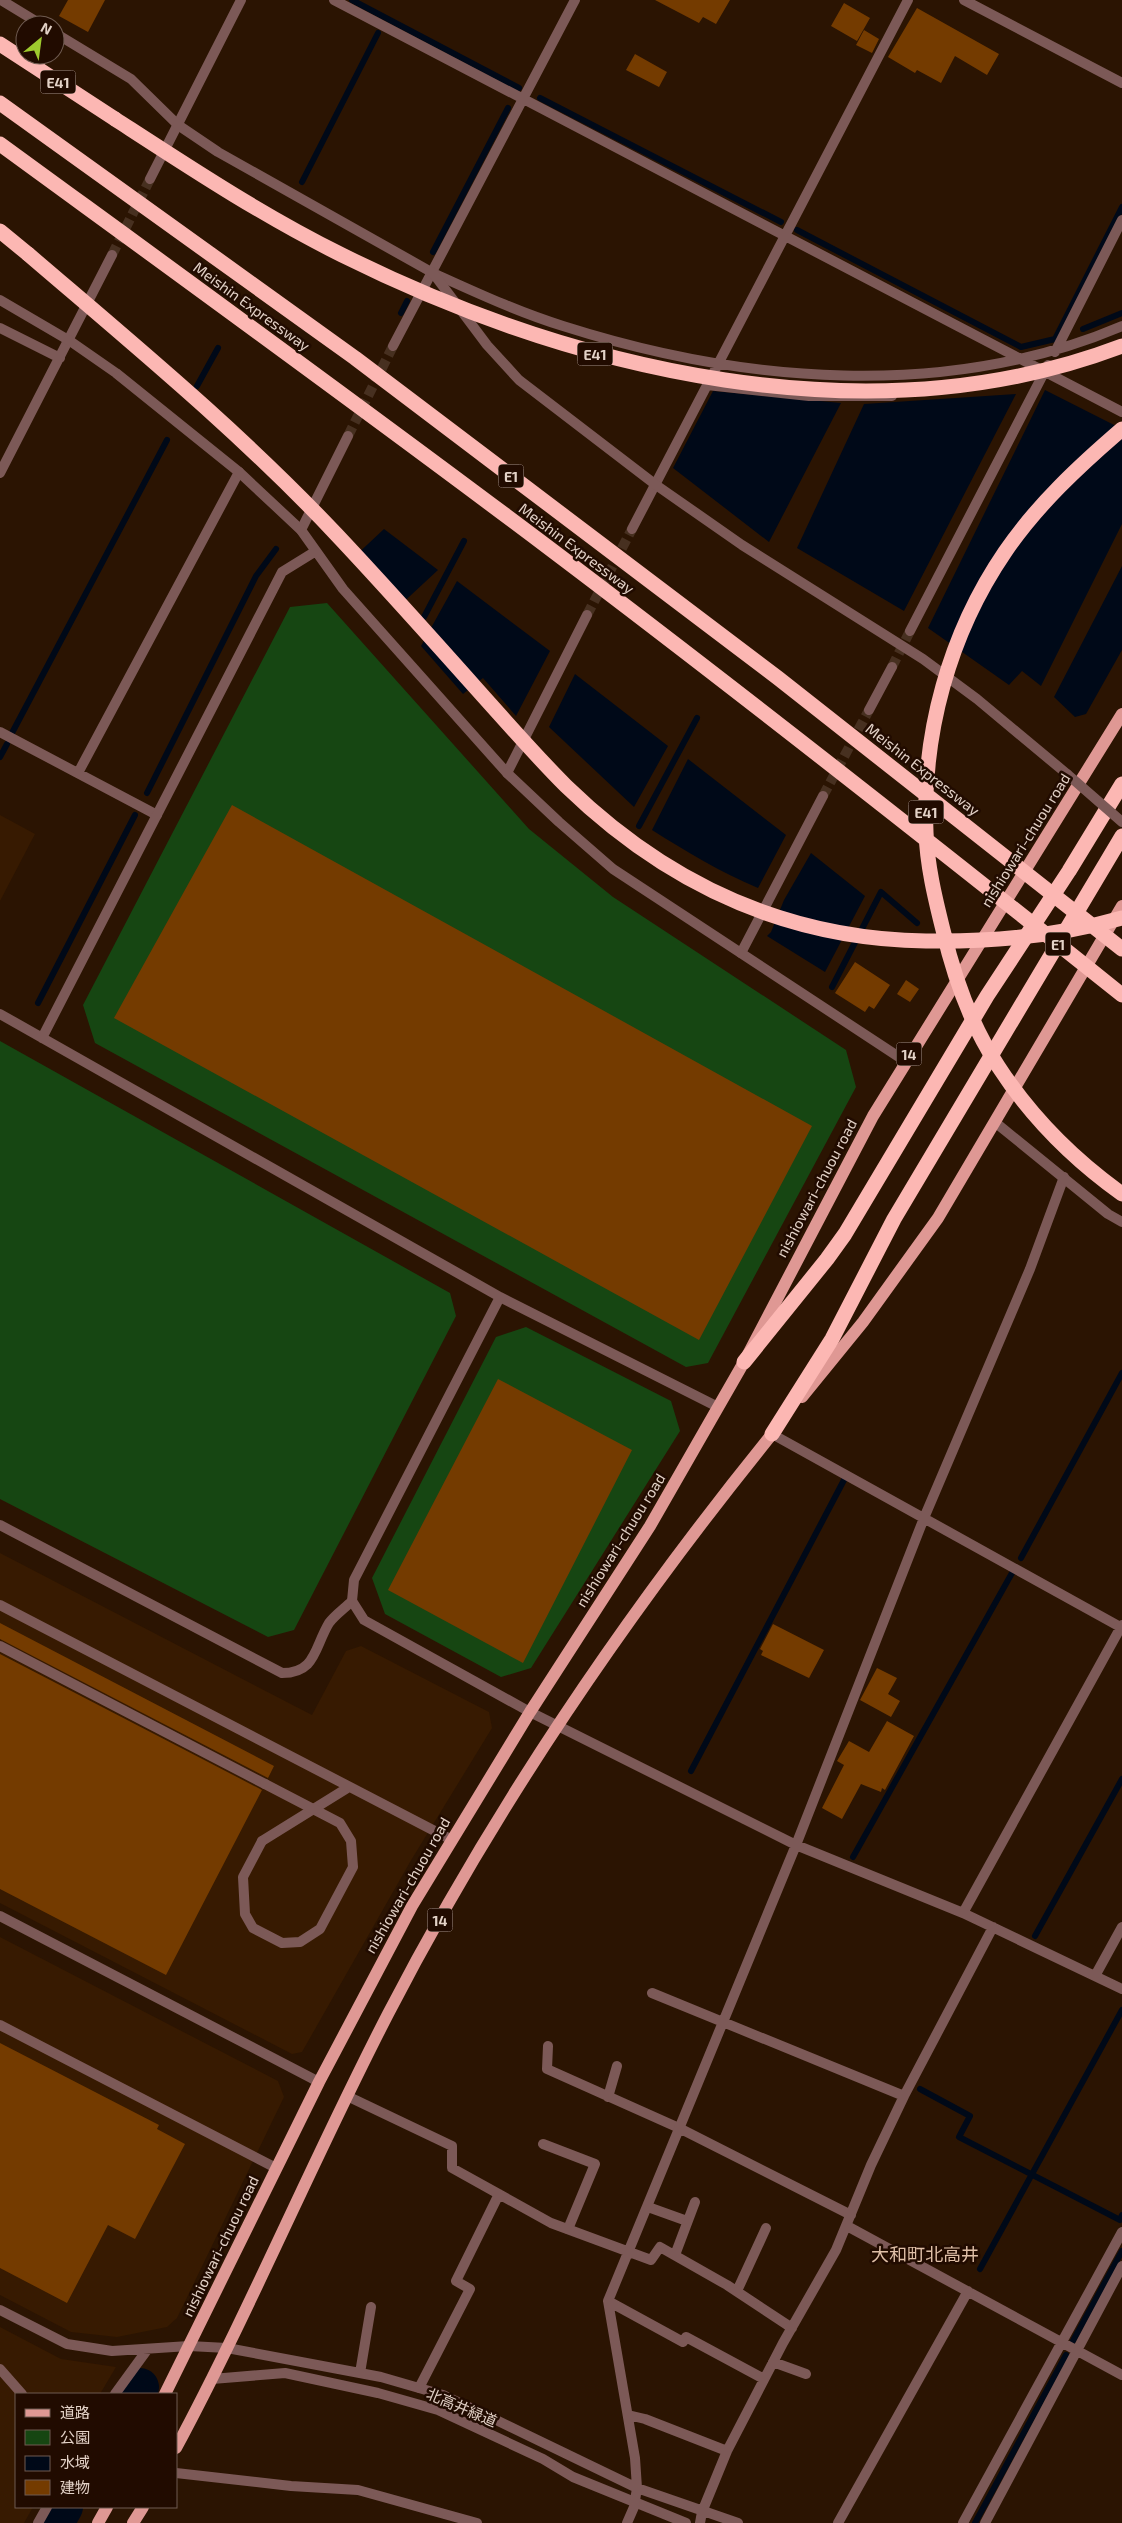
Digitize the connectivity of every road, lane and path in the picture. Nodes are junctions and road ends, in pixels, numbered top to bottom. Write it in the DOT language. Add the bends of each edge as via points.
graph roads {
  1 [pos="1,0"];
  2 [pos="241,0"];
  3 [pos="334,0"];
  4 [pos="575,0"];
  5 [pos="908,0"];
  6 [pos="964,0"];
  7 [pos="26,15"];
  8 [pos="65,39"];
  9 [pos="0,44"];
  10 [pos="1122,83"];
  11 [pos="524,100"];
  12 [pos="0,103"];
  13 [pos="178,125"];
  14 [pos="0,144"];
  15 [pos="150,179"];
  16 [pos="1122,220"];
  17 [pos="0,231"];
  18 [pos="786,236"];
  19 [pos="112,255"];
  20 [pos="433,273"];
  21 [pos="0,300"];
  22 [pos="1122,326"];
  23 [pos="0,328"];
  24 [pos="70,340"];
  25 [pos="393,346"];
  26 [pos="1122,346"];
  27 [pos="1056,349"];
  28 [pos="60,358"];
  29 [pos="1022,359"];
  30 [pos="720,362"];
  31 [pos="1043,374"];
  32 [pos="707,384"];
  33 [pos="1122,412"];
  34 [pos="1122,429"];
  35 [pos="348,436"];
  36 [pos="239,472"];
  37 [pos="0,473"];
  38 [pos="656,484"];
  39 [pos="632,528"];
  40 [pos="300,530"];
  41 [pos="316,551"];
  42 [pos="587,615"];
  43 [pos="910,631"];
  44 [pos="892,667"];
  45 [pos="869,710"];
  46 [pos="1122,714"];
  47 [pos="0,732"];
  48 [pos="78,773"];
  49 [pos="507,773"];
  50 [pos="1122,784"];
  51 [pos="823,796"];
  52 [pos="157,815"];
  53 [pos="1122,822"];
  54 [pos="1122,836"];
  55 [pos="1122,906"];
  56 [pos="1122,918"];
  57 [pos="1122,949"];
  58 [pos="741,954"];
  59 [pos="1122,995"];
  60 [pos="0,1014"];
  61 [pos="42,1038"];
  62 [pos="905,1061"];
  63 [pos="996,1123"];
  64 [pos="1064,1178"];
  65 [pos="1122,1194"];
  66 [pos="1122,1222"];
  67 [pos="500,1297"];
  68 [pos="744,1362"];
  69 [pos="718,1407"];
  70 [pos="772,1434"];
  71 [pos="924,1518"];
  72 [pos="0,1525"];
  73 [pos="352,1600"];
  74 [pos="0,1606"];
  75 [pos="1121,1627"];
  76 [pos="0,1646"];
  77 [pos="530,1712"];
  78 [pos="558,1726"];
  79 [pos="349,1787"];
  80 [pos="452,1840"];
  81 [pos="796,1846"];
  82 [pos="963,1912"];
  83 [pos="0,1916"];
  84 [pos="993,1927"];
  85 [pos="1122,1927"];
  86 [pos="1095,1976"];
  87 [pos="1122,1988"];
  88 [pos="652,1993"];
  89 [pos="723,2021"];
  90 [pos="0,2025"];
  91 [pos="548,2046"];
  92 [pos="617,2066"];
  93 [pos="319,2082"];
  94 [pos="347,2096"];
  95 [pos="608,2096"];
  96 [pos="904,2096"];
  97 [pos="679,2128"];
  98 [pos="543,2144"];
  99 [pos="276,2168"];
  100 [pos="499,2194"];
  101 [pos="696,2202"];
  102 [pos="648,2207"];
  103 [pos="851,2215"];
  104 [pos="687,2221"];
  105 [pos="847,2226"];
  106 [pos="766,2228"];
  107 [pos="568,2229"];
  108 [pos="1122,2232"];
  109 [pos="629,2251"];
  110 [pos="675,2255"];
  111 [pos="1122,2266"];
  112 [pos="736,2291"];
  113 [pos="968,2291"];
  114 [pos="608,2301"];
  115 [pos="371,2307"];
  116 [pos="0,2310"];
  117 [pos="792,2328"];
  118 [pos="1062,2342"];
  119 [pos="188,2346"];
  120 [pos="227,2348"];
  121 [pos="147,2350"];
  122 [pos="1076,2350"];
  123 [pos="772,2362"];
  124 [pos="0,2369"];
  125 [pos="360,2373"];
  126 [pos="806,2374"];
  127 [pos="1122,2375"];
  128 [pos="212,2379"];
  129 [pos="764,2379"];
  130 [pos="419,2388"];
  131 [pos="21,2393"];
  132 [pos="117,2393"];
  133 [pos="165,2393"];
  134 [pos="628,2415"];
  135 [pos="178,2444"];
  136 [pos="727,2452"];
  137 [pos="178,2473"];
  138 [pos="637,2488"];
  139 [pos="635,2502"];
  140 [pos="47,2508"];
  141 [pos="106,2508"];
  142 [pos="142,2508"];
  143 [pos="702,2512"];
  144 [pos="38,2523"];
  145 [pos="98,2523"];
  146 [pos="134,2523"];
  147 [pos="477,2523"];
  148 [pos="627,2523"];
  149 [pos="686,2523"];
  150 [pos="700,2523"];
  151 [pos="738,2523"];
  152 [pos="838,2523"];
  153 [pos="963,2523"];
  154 [pos="984,2523"];
  1 -- 7 [label="street"];
  2 -- 13 [label="street"];
  3 -- 11 [label="street"];
  4 -- 11 [label="street"];
  5 -- 18 [label="street"];
  6 -- 10 [label="street"];
  8 -- 13 [label="street" via="130,79"];
  9 -- 26 [label="highway, E41, bridge" via="249,204 333,250 483,318 588,352 643,365 764,385 812,390 878,390 927,388 1035,373 1077,363"];
  11 -- 18 [label="street"];
  11 -- 20 [label="street"];
  12 -- 57 [label="highway, Meishin Expressway / E1, bridge" via="387,382 778,678"];
  13 -- 15 [label="street"];
  13 -- 20 [label="street" via="218,152"];
  14 -- 59 [label="highway, Meishin Expressway / E1, bridge" via="337,389 562,558 778,723"];
  16 -- 27 [label="street"];
  17 -- 56 [label="highway, bridge" via="206,408 295,491 566,786 622,835 683,876 755,911 793,923 868,938 953,942 1090,926"];
  18 -- 29 [label="street"];
  18 -- 30 [label="street"];
  19 -- 24 [label="street"];
  20 -- 25 [label="street"];
  20 -- 30 [label="street" via="562,326 635,346"];
  20 -- 38 [label="street" via="487,345 519,380"];
  21 -- 24 [label="street"];
  22 -- 27 [label="street"];
  23 -- 28 [label="street"];
  24 -- 28 [label="street"];
  24 -- 36 [label="street"];
  27 -- 29 [label="street"];
  27 -- 31 [label="street"];
  28 -- 37 [label="street"];
  29 -- 30 [label="street" via="973,369 847,376 786,372"];
  29 -- 31 [label="street"];
  30 -- 32 [label="street"];
  31 -- 32 [label="street" via="976,389 855,398"];
  31 -- 33 [label="street"];
  31 -- 43 [label="street"];
  32 -- 38 [label="street"];
  34 -- 65 [label="highway, E41, bridge" via="1057,488 1005,552 970,615 944,682 928,752 926,834 950,960 979,1034 997,1065 1041,1123 1067,1150"];
  35 -- 40 [label="street"];
  36 -- 40 [label="street"];
  36 -- 48 [label="street"];
  38 -- 39 [label="street"];
  38 -- 53 [label="street, bridge" via="778,570 924,659 977,699"];
  40 -- 41 [label="street"];
  41 -- 49 [label="street" via="343,589"];
  41 -- 52 [label="street" via="282,572"];
  42 -- 49 [label="street"];
  44 -- 45 [label="street"];
  46 -- 62 [label="main road, nishiowari-chuou road / 14"];
  47 -- 48 [label="street"];
  48 -- 52 [label="street"];
  49 -- 58 [label="street" via="613,869"];
  50 -- 68 [label="highway" via="987,996 845,1234"];
  51 -- 58 [label="street"];
  52 -- 61 [label="street"];
  54 -- 70 [label="highway" via="898,1210 832,1339"];
  55 -- 63 [label="main road, 14"];
  58 -- 62 [label="street"];
  60 -- 61 [label="street"];
  61 -- 67 [label="street"];
  62 -- 68 [label="main road, nishiowari-chuou road / 14" via="842,1172"];
  63 -- 64 [label="street"];
  63 -- 70 [label="main road, 14" via="898,1276"];
  64 -- 66 [label="street"];
  64 -- 71 [label="street" via="1030,1269"];
  67 -- 69 [label="street"];
  67 -- 73 [label="street" via="354,1580"];
  68 -- 69 [label="main road, nishiowari-chuou road / 14"];
  69 -- 77 [label="main road, nishiowari-chuou road / 14" via="650,1526"];
  70 -- 71 [label="street"];
  70 -- 78 [label="main road, 14" via="620,1632"];
  71 -- 75 [label="street"];
  71 -- 81 [label="street"];
  72 -- 73 [label="street" via="282,1674 297,1673 307,1667 330,1622"];
  73 -- 77 [label="street" via="364,1620"];
  74 -- 79 [label="street"];
  75 -- 82 [label="street"];
  76 -- 79 [label="street, bridge" via="265,1784 340,1823 351,1841 352,1867 320,1929 300,1942 282,1943 254,1928 245,1914 243,1877 262,1841"];
  77 -- 78 [label="street"];
  77 -- 80 [label="main road, nishiowari-chuou road / 14"];
  78 -- 81 [label="street"];
  78 -- 94 [label="main road, 14" via="434,1929"];
  79 -- 80 [label="street"];
  80 -- 93 [label="main road, nishiowari-chuou road / 14" via="403,1923"];
  81 -- 82 [label="street"];
  81 -- 89 [label="street"];
  82 -- 84 [label="street"];
  83 -- 93 [label="street"];
  84 -- 86 [label="street"];
  84 -- 96 [label="street"];
  85 -- 86 [label="street"];
  86 -- 87 [label="street"];
  88 -- 89 [label="street"];
  89 -- 96 [label="street"];
  89 -- 97 [label="street"];
  90 -- 99 [label="street"];
  91 -- 95 [label="street" via="547,2070"];
  92 -- 95 [label="street"];
  93 -- 99 [label="main road, nishiowari-chuou road / 14"];
  94 -- 100 [label="street" via="452,2146 452,2168"];
  94 -- 120 [label="main road, 14"];
  95 -- 97 [label="street"];
  96 -- 103 [label="street"];
  97 -- 102 [label="street"];
  97 -- 103 [label="street"];
  98 -- 107 [label="street" via="595,2164"];
  99 -- 119 [label="main road, nishiowari-chuou road / 14"];
  100 -- 107 [label="street"];
  100 -- 130 [label="street" via="456,2281 470,2289"];
  101 -- 104 [label="street"];
  102 -- 104 [label="street"];
  102 -- 109 [label="street"];
  103 -- 105 [label="street"];
  104 -- 110 [label="street"];
  105 -- 113 [label="street"];
  105 -- 117 [label="street"];
  106 -- 112 [label="street"];
  107 -- 109 [label="street"];
  108 -- 118 [label="street"];
  109 -- 110 [label="street" via="651,2260 660,2247"];
  109 -- 114 [label="street"];
  110 -- 112 [label="street"];
  111 -- 122 [label="street"];
  112 -- 117 [label="street"];
  113 -- 118 [label="street"];
  113 -- 152 [label="street"];
  114 -- 129 [label="street" via="683,2342 686,2337"];
  114 -- 134 [label="street"];
  115 -- 125 [label="street"];
  116 -- 121 [label="street" via="67,2344 112,2351"];
  117 -- 123 [label="street"];
  118 -- 122 [label="street"];
  118 -- 153 [label="street"];
  119 -- 120 [label="street"];
  119 -- 121 [label="street"];
  119 -- 133 [label="main road, nishiowari-chuou road / 14"];
  120 -- 125 [label="street"];
  120 -- 128 [label="main road, 14"];
  121 -- 132 [label="street"];
  122 -- 127 [label="street"];
  122 -- 154 [label="street"];
  123 -- 126 [label="street"];
  123 -- 129 [label="street"];
  124 -- 131 [label="street"];
  125 -- 130 [label="street"];
  128 -- 135 [label="main road, 14"];
  128 -- 139 [label="street, 北高井緑道" via="285,2373 438,2410 573,2476"];
  129 -- 136 [label="street"];
  130 -- 138 [label="street" via="443,2395"];
  134 -- 136 [label="street"];
  134 -- 138 [label="street"];
  136 -- 143 [label="street"];
  137 -- 147 [label="street" via="358,2490"];
  138 -- 139 [label="street"];
  138 -- 143 [label="street"];
  139 -- 148 [label="street"];
  139 -- 149 [label="street, 北高井緑道"];
  140 -- 144 [label="street"];
  141 -- 145 [label="main road"];
  142 -- 146 [label="main road"];
  143 -- 150 [label="street"];
  143 -- 151 [label="street"];
}
